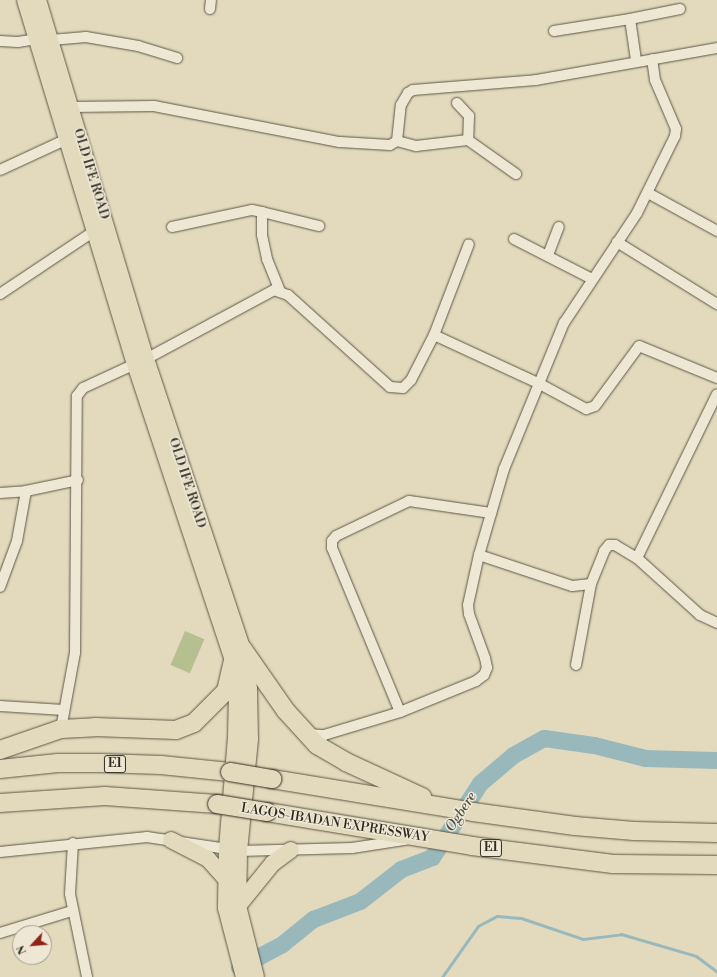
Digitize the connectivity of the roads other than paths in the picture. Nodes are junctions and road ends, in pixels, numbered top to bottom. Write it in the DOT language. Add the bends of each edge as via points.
graph roads {
  1 [pos="25,0"];
  2 [pos="38,0"];
  3 [pos="680,9"];
  4 [pos="630,19"];
  5 [pos="554,31"];
  6 [pos="45,39"];
  7 [pos="0,41"];
  8 [pos="717,48"];
  9 [pos="177,58"];
  10 [pos="652,59"];
  11 [pos="636,60"];
  12 [pos="457,103"];
  13 [pos="71,107"];
  14 [pos="67,139"];
  15 [pos="468,140"];
  16 [pos="397,141"];
  17 [pos="0,170"];
  18 [pos="516,174"];
  19 [pos="648,193"];
  20 [pos="262,212"];
  21 [pos="319,226"];
  22 [pos="172,227"];
  23 [pos="559,227"];
  24 [pos="96,230"];
  25 [pos="717,231"];
  26 [pos="514,238"];
  27 [pos="616,242"];
  28 [pos="469,244"];
  29 [pos="548,255"];
  30 [pos="592,279"];
  31 [pos="280,291"];
  32 [pos="0,294"];
  33 [pos="717,304"];
  34 [pos="132,332"];
  35 [pos="434,335"];
  36 [pos="141,361"];
  37 [pos="717,378"];
  38 [pos="538,382"];
  39 [pos="717,394"];
  40 [pos="78,480"];
  41 [pos="26,491"];
  42 [pos="0,492"];
  43 [pos="491,513"];
  44 [pos="479,555"];
  45 [pos="637,558"];
  46 [pos="591,584"];
  47 [pos="0,587"];
  48 [pos="717,623"];
  49 [pos="237,654"];
  50 [pos="576,665"];
  51 [pos="0,706"];
  52 [pos="64,710"];
  53 [pos="400,712"];
  54 [pos="61,729"];
  55 [pos="306,734"];
  56 [pos="0,750"];
  57 [pos="0,769"];
  58 [pos="0,803"];
  59 [pos="446,808"];
  60 [pos="717,833"];
  61 [pos="420,837"];
  62 [pos="171,840"];
  63 [pos="73,843"];
  64 [pos="233,850"];
  65 [pos="291,850"];
  66 [pos="0,852"];
  67 [pos="717,865"];
  68 [pos="226,879"];
  69 [pos="238,906"];
  70 [pos="72,910"];
  71 [pos="0,933"];
  72 [pos="240,947"];
  73 [pos="87,977"];
  74 [pos="244,977"];
  75 [pos="256,977"];
  1 -- 6 [label="main road, OLD IFE ROAD"];
  2 -- 6 [label="main road, OLD IFE ROAD"];
  3 -- 4 [label="street"];
  4 -- 5 [label="street"];
  4 -- 11 [label="street"];
  6 -- 7 [label="street"];
  6 -- 9 [label="street" via="86,37 138,46"];
  6 -- 13 [label="main road, OLD IFE ROAD"];
  6 -- 14 [label="main road, OLD IFE ROAD"];
  8 -- 10 [label="street"];
  10 -- 11 [label="street"];
  10 -- 19 [label="street" via="655,80 676,129"];
  11 -- 16 [label="street" via="536,80 413,90 408,93 401,105"];
  12 -- 15 [label="street" via="469,116"];
  13 -- 16 [label="street" via="154,106 340,142 390,145"];
  13 -- 34 [label="main road, OLD IFE ROAD"];
  14 -- 17 [label="street"];
  14 -- 24 [label="main road, OLD IFE ROAD"];
  15 -- 16 [label="street" via="416,146"];
  15 -- 18 [label="street"];
  19 -- 25 [label="street"];
  19 -- 27 [label="street"];
  20 -- 21 [label="street"];
  20 -- 22 [label="street" via="252,210"];
  20 -- 31 [label="street" via="266,259"];
  23 -- 29 [label="street"];
  24 -- 32 [label="street"];
  24 -- 34 [label="main road, OLD IFE ROAD"];
  26 -- 29 [label="street"];
  27 -- 30 [label="street"];
  27 -- 33 [label="street"];
  28 -- 35 [label="street"];
  29 -- 30 [label="street"];
  30 -- 38 [label="street" via="564,322"];
  31 -- 35 [label="street" via="288,295 331,336 395,389 403,388 411,380"];
  31 -- 36 [label="street" via="264,293 196,334"];
  34 -- 36 [label="main road, OLD IFE ROAD"];
  35 -- 38 [label="street"];
  36 -- 40 [label="street" via="83,388 77,396 75,443"];
  36 -- 49 [label="main road, OLD IFE ROAD"];
  37 -- 38 [label="street" via="639,346 591,408 586,409"];
  38 -- 43 [label="street" via="504,470"];
  39 -- 45 [label="street"];
  40 -- 41 [label="street"];
  40 -- 52 [label="street" via="75,653"];
  41 -- 42 [label="street"];
  41 -- 47 [label="street" via="17,541"];
  43 -- 44 [label="street"];
  43 -- 53 [label="street" via="409,501 336,536 332,541 332,548"];
  44 -- 46 [label="street" via="572,586"];
  44 -- 53 [label="street" via="469,614 485,658 487,668 484,675 476,681"];
  45 -- 46 [label="street" via="615,545 609,545 604,551"];
  45 -- 48 [label="street" via="700,615"];
  46 -- 50 [label="street"];
  49 -- 54 [label="highway" via="226,690 194,723 176,730 95,727"];
  49 -- 55 [label="highway"];
  49 -- 64 [label="main road, OLD IFE ROAD" via="249,689 250,739"];
  51 -- 52 [label="street"];
  52 -- 54 [label="street"];
  53 -- 55 [label="street" via="324,735"];
  54 -- 56 [label="highway"];
  55 -- 59 [label="highway" via="334,756"];
  57 -- 59 [label="highway, E1, bridge" via="58,764 161,765 230,772"];
  58 -- 61 [label="highway, LAGOS-IBADAN EXPRESSWAY / E1, bridge" via="105,796 217,804"];
  59 -- 60 [label="highway, E1" via="634,831"];
  61 -- 65 [label="street" via="352,848"];
  61 -- 67 [label="highway, LAGOS-IBADAN EXPRESSWAY / E1" via="613,864"];
  62 -- 63 [label="street" via="147,837"];
  62 -- 64 [label="street"];
  62 -- 68 [label="main road" via="208,859"];
  63 -- 66 [label="street"];
  63 -- 70 [label="street" via="70,894"];
  64 -- 65 [label="street"];
  64 -- 68 [label="main road, OLD IFE ROAD"];
  64 -- 69 [label="main road, OLD IFE ROAD"];
  65 -- 69 [label="main road" via="273,863"];
  68 -- 72 [label="main road, OLD IFE ROAD" via="226,908"];
  69 -- 72 [label="main road, OLD IFE ROAD"];
  70 -- 71 [label="street"];
  70 -- 73 [label="street"];
  72 -- 74 [label="main road, OLD IFE ROAD"];
  72 -- 75 [label="main road, OLD IFE ROAD"];
}
